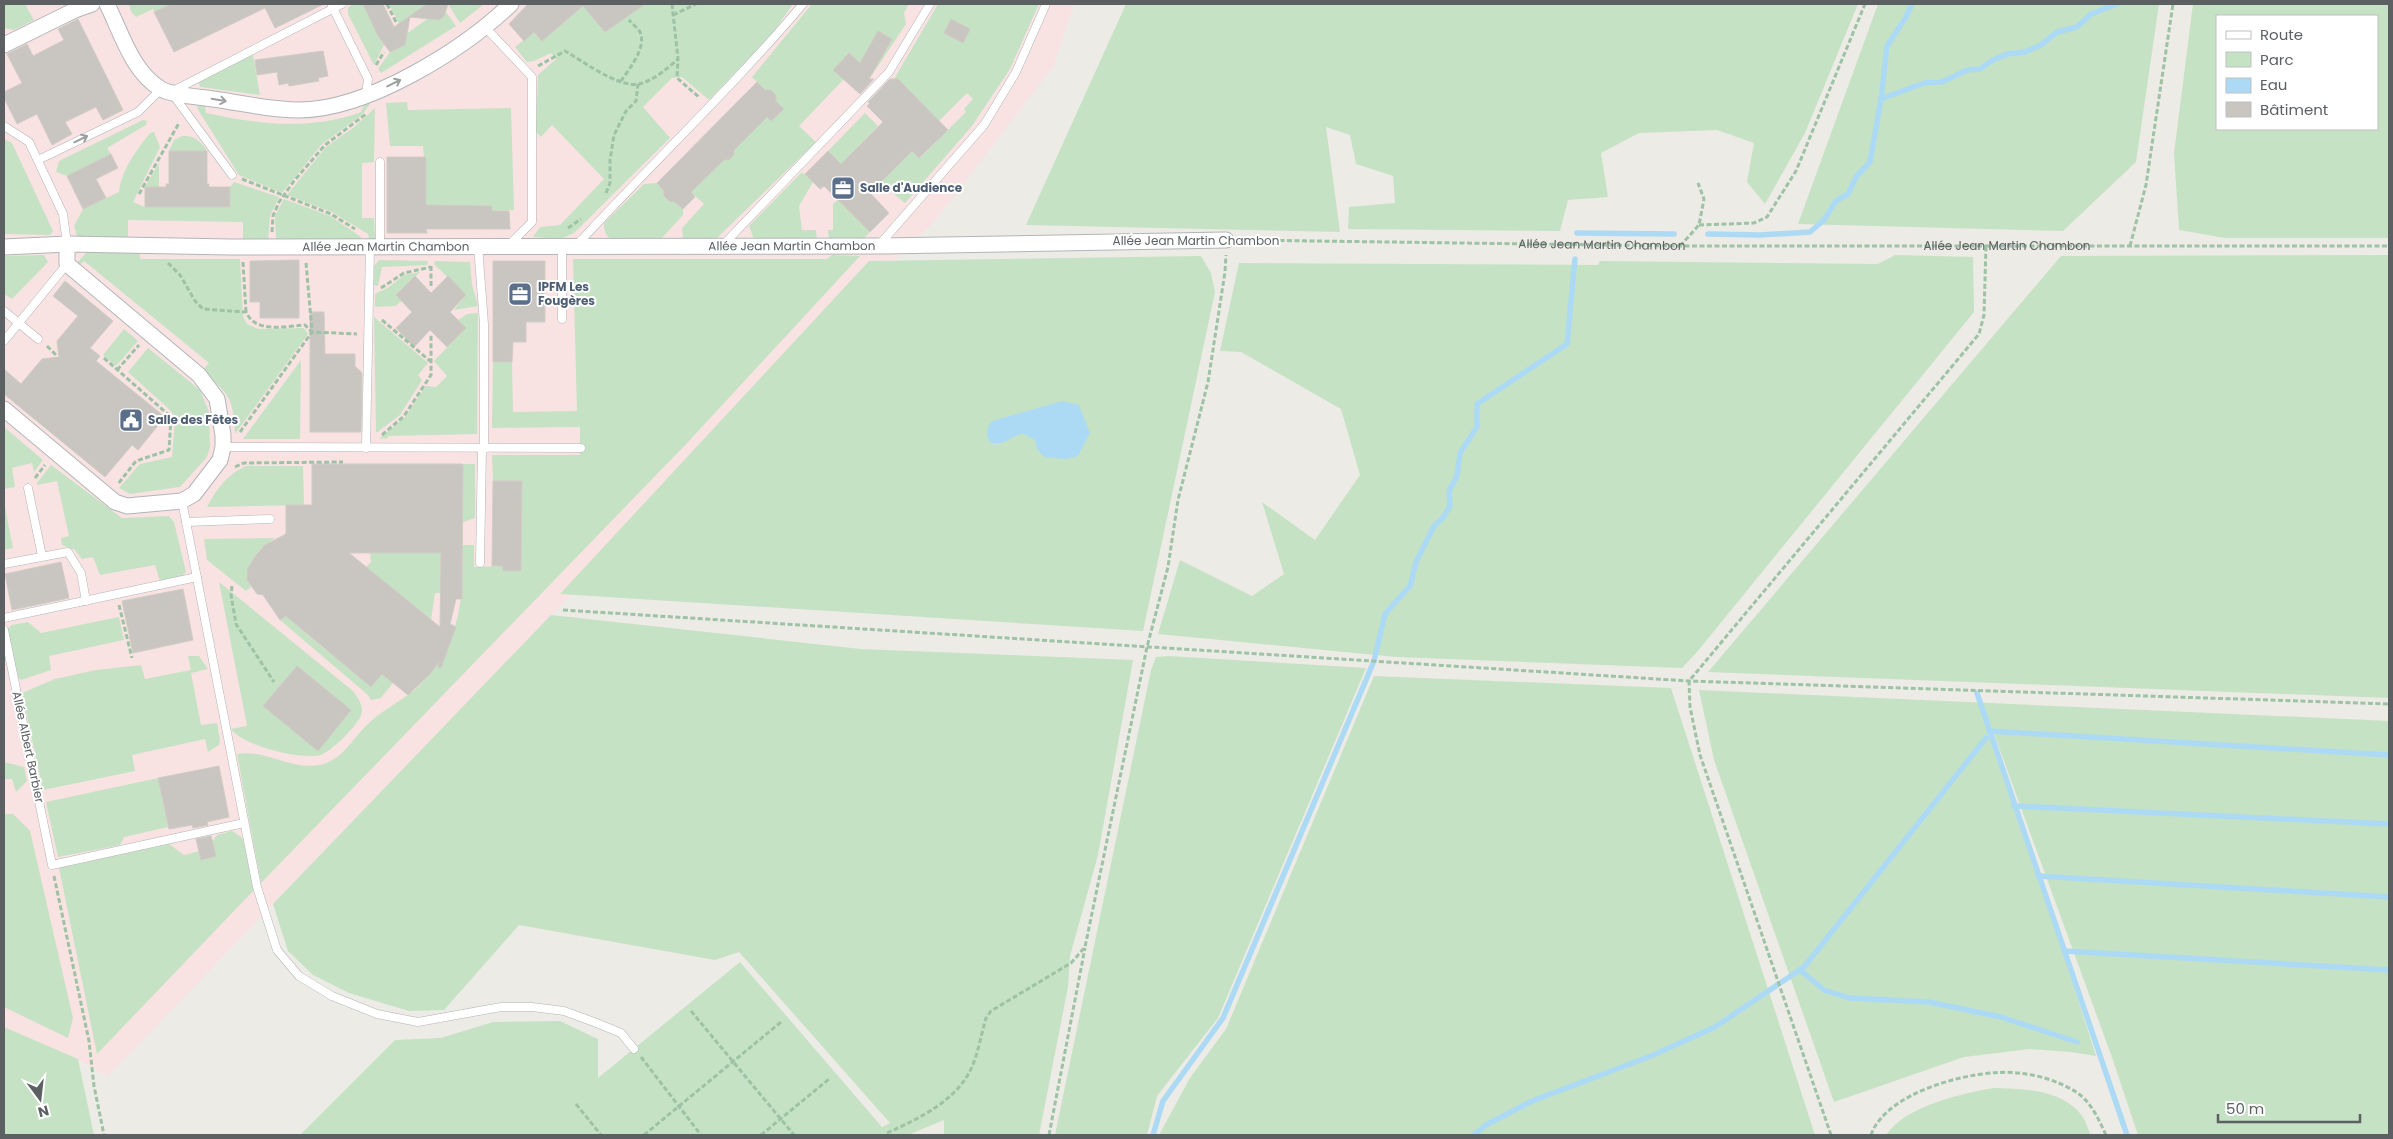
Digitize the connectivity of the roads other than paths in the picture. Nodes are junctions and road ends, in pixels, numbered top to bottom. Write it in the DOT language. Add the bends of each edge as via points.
graph roads {
  1 [pos="91,4"];
  2 [pos="107,4"];
  3 [pos="342,4"];
  4 [pos="511,4"];
  5 [pos="803,4"];
  6 [pos="930,4"];
  7 [pos="1046,4"];
  8 [pos="332,6"];
  9 [pos="484,26"];
  10 [pos="4,45"];
  11 [pos="166,90"];
  12 [pos="366,95"];
  13 [pos="4,126"];
  14 [pos="38,160"];
  15 [pos="380,162"];
  16 [pos="232,175"];
  17 [pos="1226,240"];
  18 [pos="567,241"];
  19 [pos="67,244"];
  20 [pos="723,245"];
  21 [pos="478,246"];
  22 [pos="508,246"];
  23 [pos="879,246"];
  24 [pos="4,247"];
  25 [pos="375,247"];
  26 [pos="66,264"];
  27 [pos="4,311"];
  28 [pos="562,319"];
  29 [pos="18,323"];
  30 [pos="4,340"];
  31 [pos="38,340"];
  32 [pos="4,409"];
  33 [pos="226,447"];
  34 [pos="366,448"];
  35 [pos="483,448"];
  36 [pos="581,448"];
  37 [pos="28,488"];
  38 [pos="182,501"];
  39 [pos="270,519"];
  40 [pos="186,522"];
  41 [pos="42,556"];
  42 [pos="480,563"];
  43 [pos="4,564"];
  44 [pos="197,577"];
  45 [pos="86,602"];
  46 [pos="4,618"];
  47 [pos="4,630"];
  48 [pos="244,824"];
  49 [pos="634,1049"];
  1 -- 10 [label="street"];
  2 -- 11 [label="street" via="138,69"];
  3 -- 8 [label="lane"];
  4 -- 9 [label="street"];
  5 -- 18 [label="lane" via="709,107"];
  6 -- 20 [label="lane" via="889,72"];
  7 -- 23 [label="lane" via="1016,72 984,125"];
  8 -- 11 [label="lane"];
  8 -- 12 [label="lane" via="368,79"];
  12 -- 9 [label="street, one-way" via="399,81 457,48"];
  9 -- 22 [label="lane" via="532,77 532,222"];
  11 -- 12 [label="street, one-way" via="300,110 337,105"];
  14 -- 11 [label="lane, one-way" via="138,112"];
  11 -- 16 [label="lane"];
  13 -- 14 [label="lane" via="29,142"];
  14 -- 19 [label="lane" via="62,214"];
  15 -- 25 [label="lane"];
  17 -- 23 [label="street, Allée Jean Martin Chambon"];
  18 -- 20 [label="street, Allée Jean Martin Chambon"];
  18 -- 22 [label="street, Allée Jean Martin Chambon"];
  18 -- 28 [label="lane"];
  19 -- 24 [label="street, Allée Jean Martin Chambon"];
  19 -- 25 [label="street, Allée Jean Martin Chambon"];
  19 -- 26 [label="street"];
  20 -- 23 [label="street, Allée Jean Martin Chambon"];
  21 -- 22 [label="street, Allée Jean Martin Chambon"];
  21 -- 25 [label="street, Allée Jean Martin Chambon"];
  21 -- 35 [label="lane" via="484,324"];
  25 -- 34 [label="lane" via="369,293"];
  26 -- 29 [label="lane"];
  26 -- 33 [label="street" via="199,375 211,390"];
  27 -- 29 [label="lane"];
  29 -- 30 [label="lane"];
  29 -- 31 [label="lane"];
  32 -- 38 [label="street" via="116,502 127,506"];
  33 -- 34 [label="lane"];
  33 -- 38 [label="street" via="194,494"];
  34 -- 35 [label="lane"];
  35 -- 36 [label="lane"];
  35 -- 42 [label="lane"];
  37 -- 41 [label="lane"];
  38 -- 40 [label="lane"];
  39 -- 40 [label="lane"];
  40 -- 44 [label="lane"];
  41 -- 43 [label="lane"];
  41 -- 45 [label="lane" via="65,551 73,556 81,573"];
  44 -- 45 [label="lane"];
  44 -- 48 [label="lane"];
  45 -- 46 [label="lane"];
  47 -- 48 [label="lane, Allée Albert Barbier" via="52,865"];
  48 -- 49 [label="lane" via="256,888 277,950 300,976 332,996 377,1014 418,1022 501,1008 564,1011 621,1033"];
}
